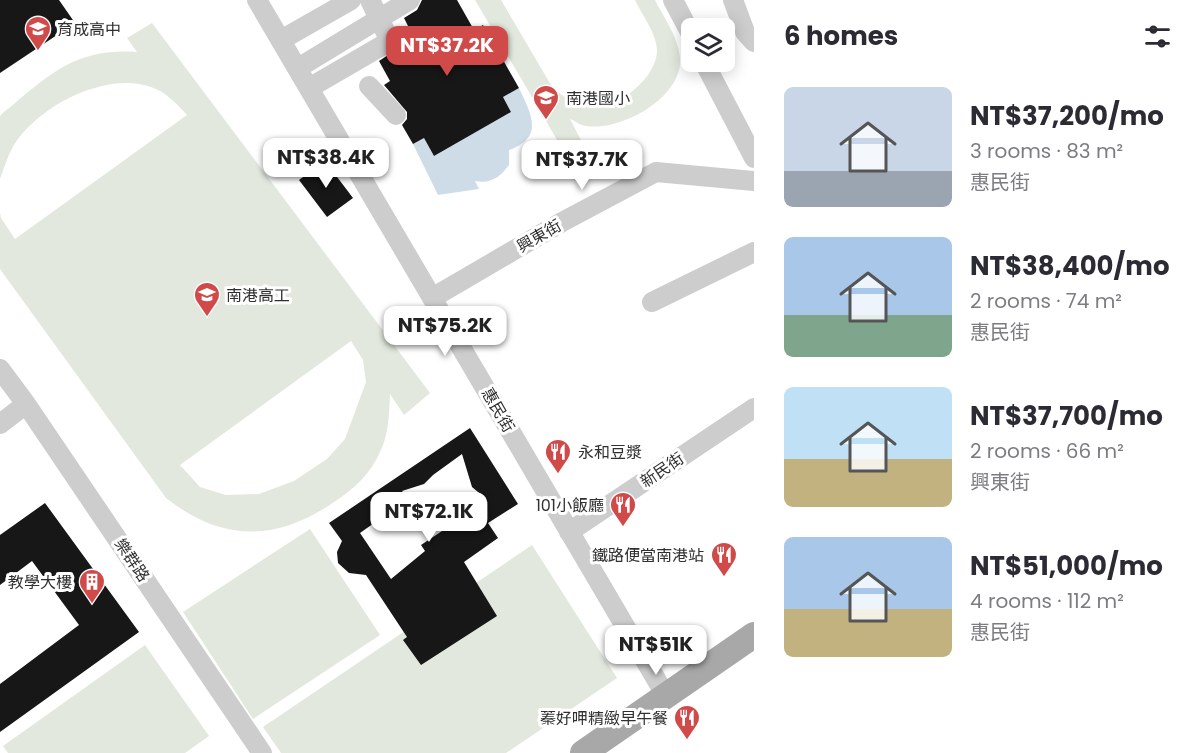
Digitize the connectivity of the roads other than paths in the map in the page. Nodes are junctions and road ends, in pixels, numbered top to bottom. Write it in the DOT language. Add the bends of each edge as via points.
graph roads {
  1 [pos="257,0"];
  2 [pos="351,0"];
  3 [pos="370,0"];
  4 [pos="410,0"];
  5 [pos="673,0"];
  6 [pos="733,0"];
  7 [pos="379,18"];
  8 [pos="682,18"];
  9 [pos="281,40"];
  10 [pos="754,42"];
  11 [pos="298,68"];
  12 [pos="709,72"];
  13 [pos="369,86"];
  14 [pos="309,88"];
  15 [pos="396,115"];
  16 [pos="754,159"];
  17 [pos="754,181"];
  18 [pos="754,252"];
  19 [pos="432,298"];
  20 [pos="652,302"];
  21 [pos="0,369"];
  22 [pos="26,404"];
  23 [pos="754,408"];
  24 [pos="0,424"];
  25 [pos="569,532"];
  26 [pos="754,635"];
  27 [pos="666,696"];
  28 [pos="262,753"];
  29 [pos="583,753"];
  1 -- 9 [label="street, 惠民街"];
  2 -- 9 [label="street"];
  3 -- 7 [label="street"];
  4 -- 7 [label="street"];
  5 -- 8 [label="street"];
  6 -- 10 [label="street" via="745,32"];
  7 -- 11 [label="street"];
  7 -- 14 [label="street" via="390,41"];
  9 -- 11 [label="street, 惠民街"];
  11 -- 14 [label="street, 惠民街"];
  12 -- 16 [label="street"];
  13 -- 15 [label="street"];
  14 -- 19 [label="street, 惠民街"];
  17 -- 19 [label="street, 興東街" via="656,172"];
  18 -- 20 [label="street"];
  19 -- 25 [label="street, 惠民街"];
  21 -- 22 [label="street, 樂群路"];
  22 -- 24 [label="street"];
  22 -- 28 [label="street, 樂群路"];
  23 -- 25 [label="street, 新民街"];
  25 -- 27 [label="street, 惠民街"];
  26 -- 27 [label="main road"];
  27 -- 29 [label="main road"];
}
